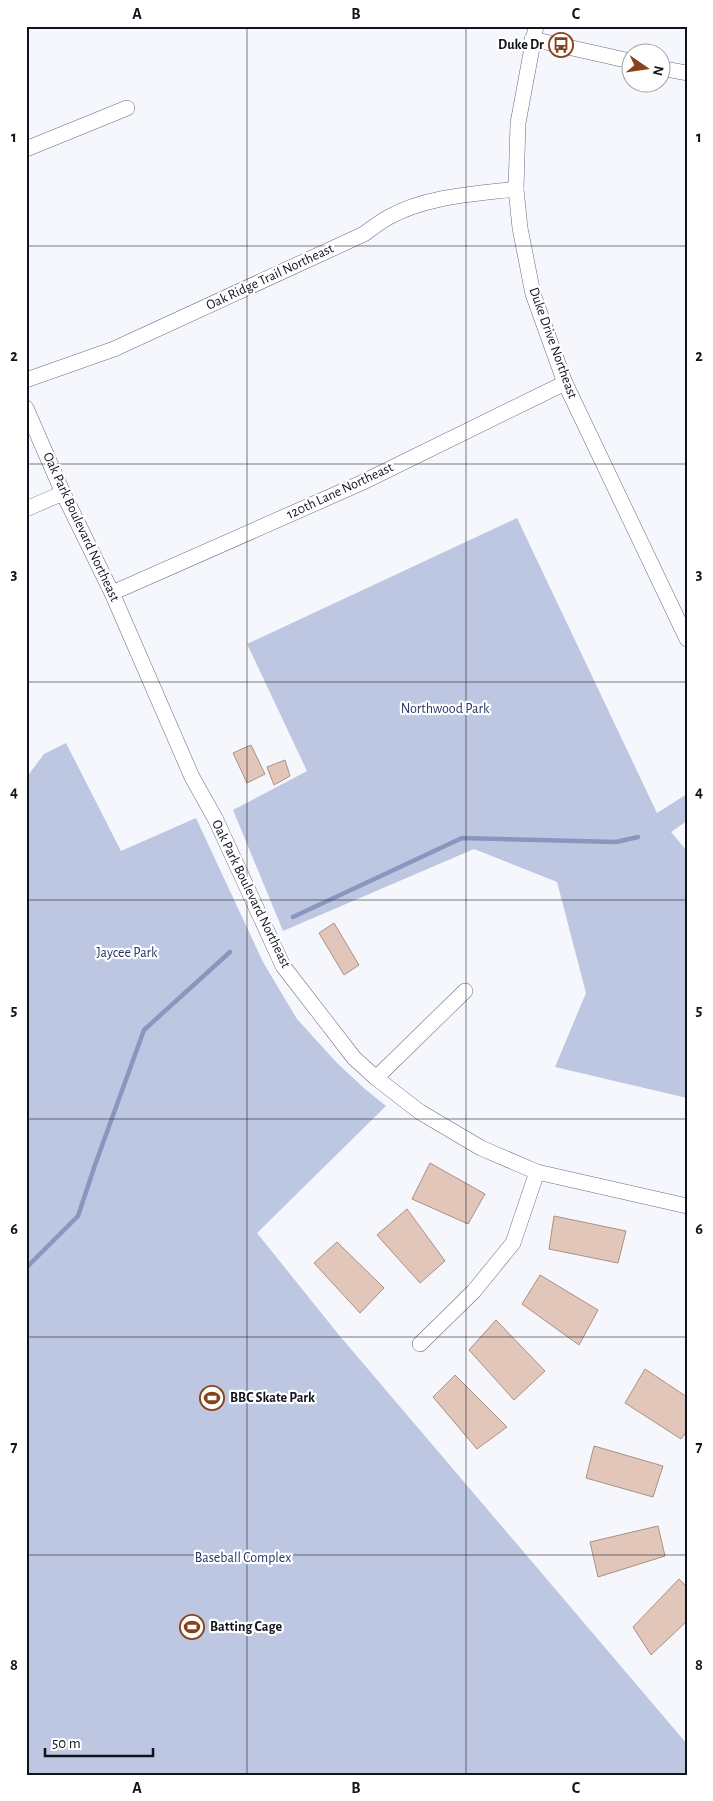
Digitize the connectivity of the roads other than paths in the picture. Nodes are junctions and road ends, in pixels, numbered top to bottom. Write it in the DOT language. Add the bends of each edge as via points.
graph roads {
  1 [pos="534,33"];
  2 [pos="620,58"];
  3 [pos="670,70"];
  4 [pos="687,73"];
  5 [pos="126,108"];
  6 [pos="26,149"];
  7 [pos="516,189"];
  8 [pos="26,380"];
  9 [pos="565,384"];
  10 [pos="26,408"];
  11 [pos="63,493"];
  12 [pos="26,509"];
  13 [pos="112,593"];
  14 [pos="687,639"];
  15 [pos="465,991"];
  16 [pos="376,1078"];
  17 [pos="537,1172"];
  18 [pos="687,1206"];
  19 [pos="420,1344"];
  1 -- 2 [label="street"];
  1 -- 7 [label="street, Duke Drive Northeast" via="518,123"];
  3 -- 4 [label="street"];
  5 -- 6 [label="street"];
  7 -- 8 [label="street, Oak Ridge Trail Northeast" via="462,195 416,205 390,216 364,234 114,349"];
  7 -- 9 [label="street, Duke Drive Northeast" via="533,294"];
  9 -- 13 [label="street, 120th Lane Northeast" via="360,483"];
  9 -- 14 [label="street, Duke Drive Northeast"];
  10 -- 11 [label="street, Oak Park Boulevard Northeast"];
  11 -- 12 [label="street"];
  11 -- 13 [label="street, Oak Park Boulevard Northeast"];
  13 -- 16 [label="street, Oak Park Boulevard Northeast" via="192,777 216,820 284,966 354,1058"];
  15 -- 16 [label="street"];
  16 -- 17 [label="street, Oak Park Boulevard Northeast" via="420,1112 475,1144"];
  17 -- 18 [label="street, Oak Park Boulevard Northeast"];
  17 -- 19 [label="street" via="513,1243 474,1291"];
}
